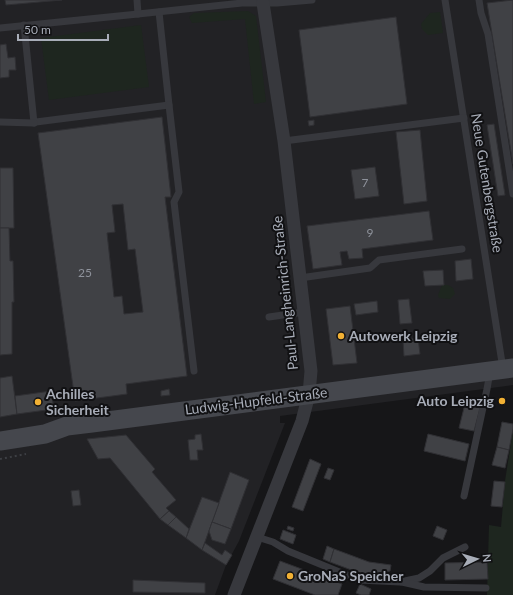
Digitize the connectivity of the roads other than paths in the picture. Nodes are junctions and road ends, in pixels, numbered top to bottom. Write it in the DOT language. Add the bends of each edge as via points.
graph roads {
  1 [pos="137,0"];
  2 [pos="312,0"];
  3 [pos="445,0"];
  4 [pos="479,0"];
  5 [pos="262,1"];
  6 [pos="159,12"];
  7 [pos="138,14"];
  8 [pos="24,25"];
  9 [pos="0,28"];
  10 [pos="169,104"];
  11 [pos="464,118"];
  12 [pos="0,122"];
  13 [pos="34,122"];
  14 [pos="284,141"];
  15 [pos="513,194"];
  16 [pos="462,249"];
  17 [pos="300,278"];
  18 [pos="304,312"];
  19 [pos="269,317"];
  20 [pos="502,370"];
  21 [pos="194,371"];
  22 [pos="309,394"];
  23 [pos="0,441"];
  24 [pos="464,496"];
  25 [pos="257,537"];
  26 [pos="464,548"];
  27 [pos="400,582"];
  28 [pos="486,588"];
  29 [pos="234,595"];
  1 -- 7 [label="lane"];
  2 -- 5 [label="lane" via="277,4"];
  3 -- 11 [label="lane, Neue Gutenbergstraße"];
  4 -- 15 [label="lane" via="488,34"];
  5 -- 6 [label="lane"];
  5 -- 14 [label="street, Paul-Langheinrich-Straße"];
  6 -- 7 [label="lane"];
  6 -- 10 [label="lane"];
  7 -- 8 [label="lane"];
  8 -- 9 [label="lane"];
  8 -- 13 [label="lane"];
  10 -- 13 [label="lane"];
  10 -- 21 [label="lane" via="179,192 174,202"];
  11 -- 14 [label="lane"];
  11 -- 20 [label="lane, Neue Gutenbergstraße"];
  12 -- 13 [label="lane"];
  14 -- 17 [label="street, Paul-Langheinrich-Straße"];
  16 -- 17 [label="lane" via="379,260 370,268"];
  17 -- 18 [label="street, Paul-Langheinrich-Straße"];
  18 -- 19 [label="lane"];
  18 -- 22 [label="street, Paul-Langheinrich-Straße" via="311,371"];
  20 -- 22 [label="main road, Ludwig-Hupfeld-Straße"];
  20 -- 24 [label="lane, Neue Gutenbergstraße" via="487,389"];
  22 -- 23 [label="main road, Ludwig-Hupfeld-Straße" via="73,425 45,434"];
  22 -- 25 [label="street, Paul-Langheinrich-Straße" via="302,421"];
  25 -- 27 [label="lane" via="359,580"];
  25 -- 29 [label="street, Paul-Langheinrich-Straße"];
  26 -- 27 [label="lane" via="443,558 420,578"];
  27 -- 28 [label="lane" via="424,587"];
}
